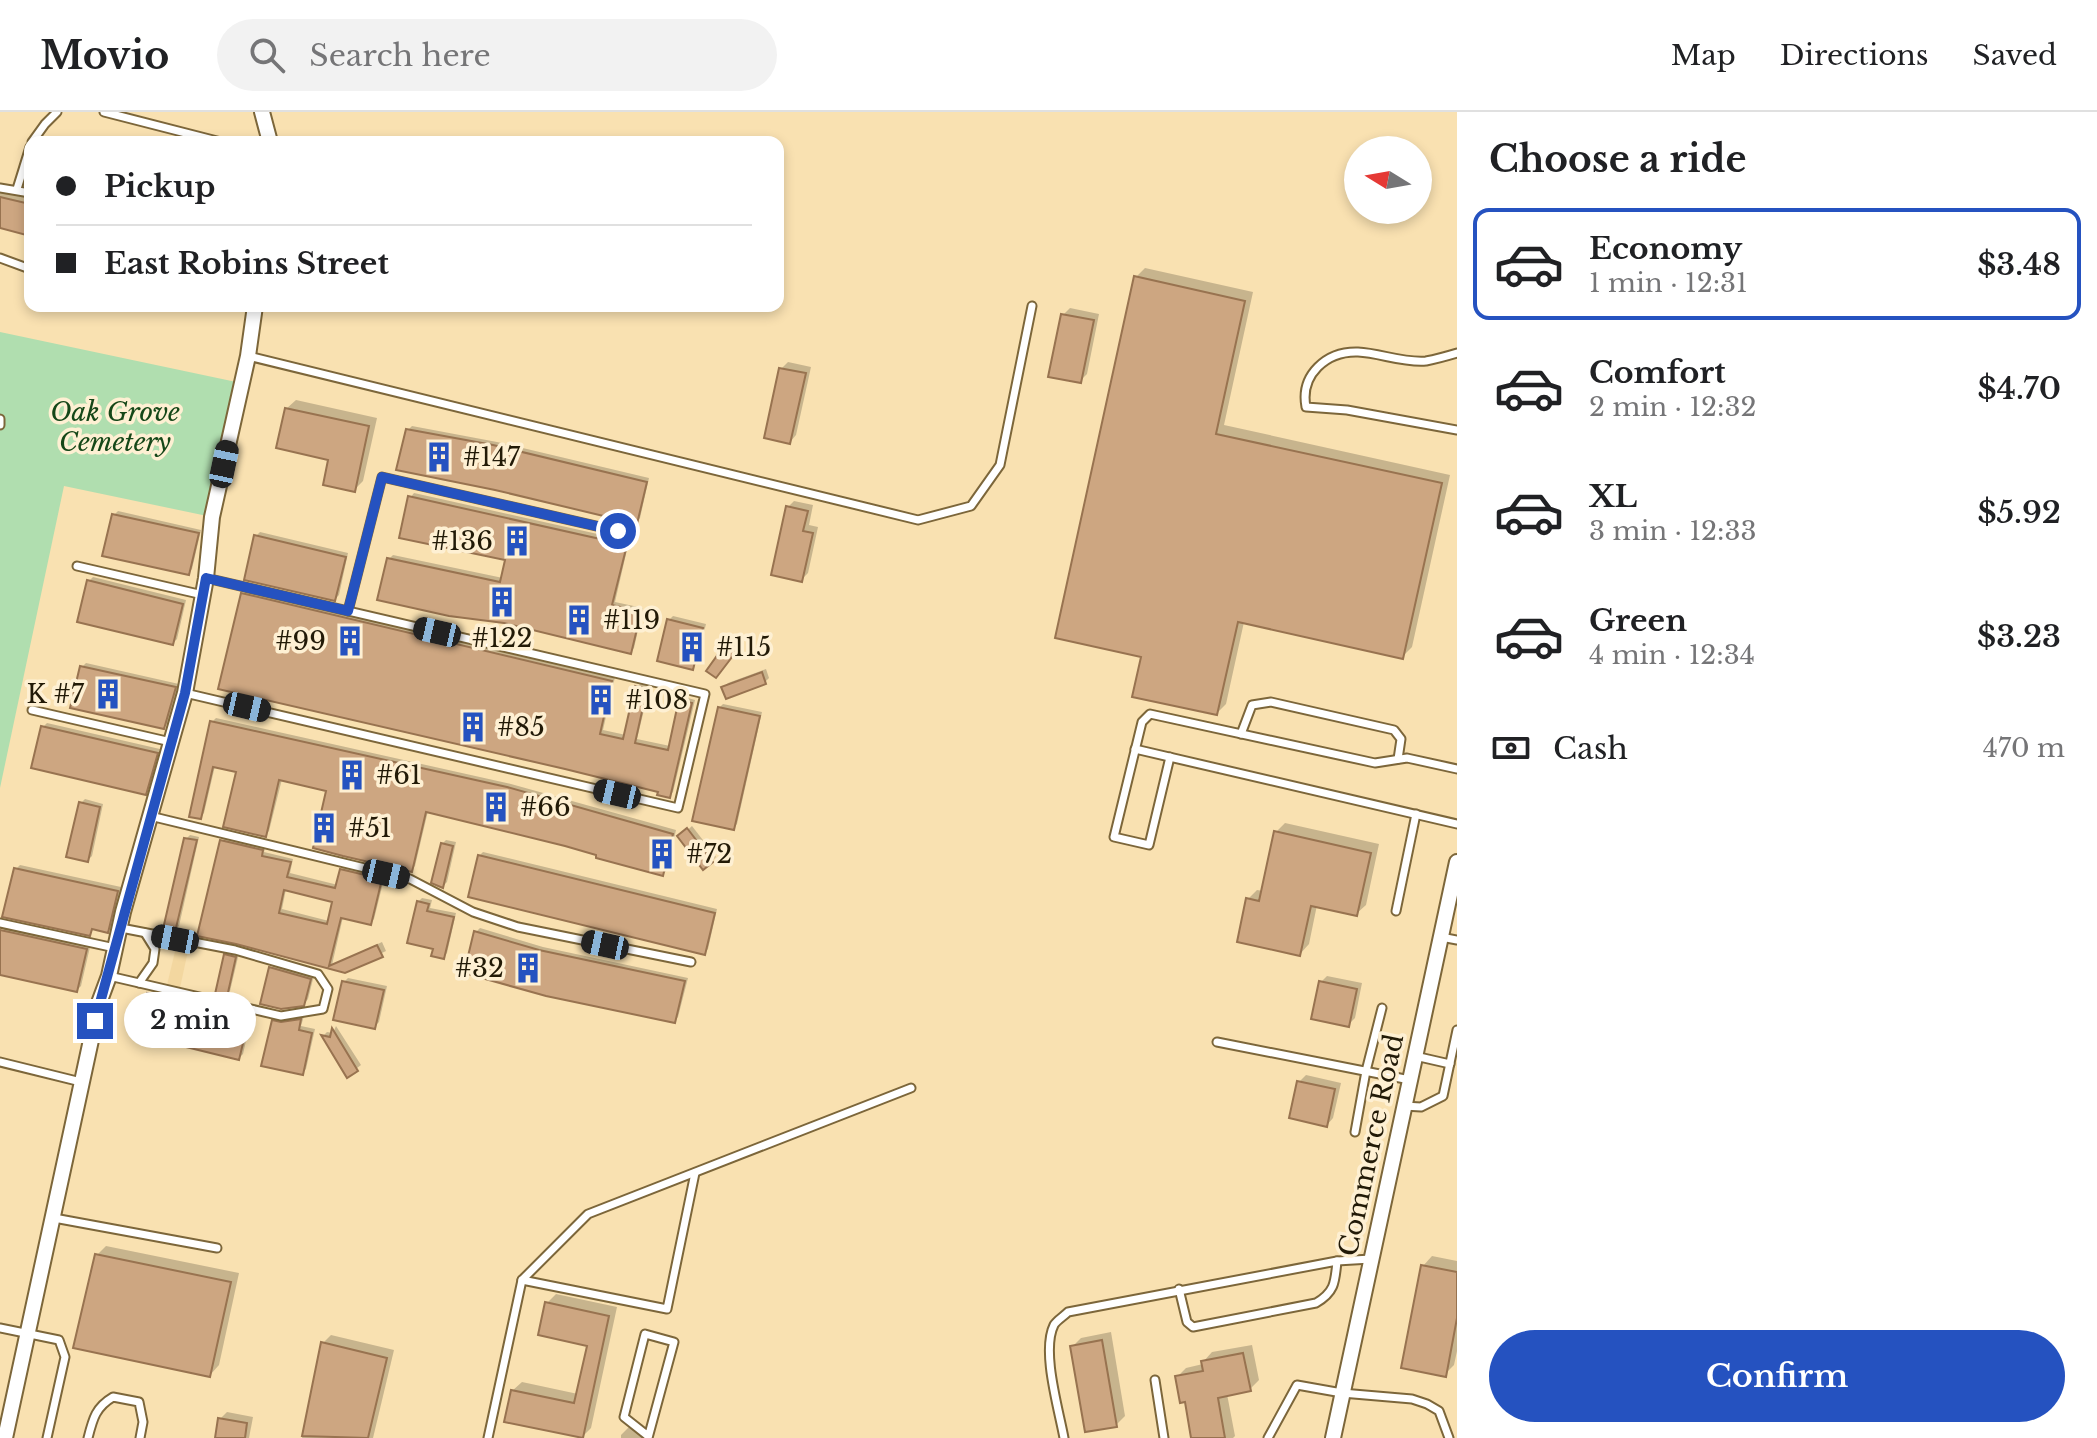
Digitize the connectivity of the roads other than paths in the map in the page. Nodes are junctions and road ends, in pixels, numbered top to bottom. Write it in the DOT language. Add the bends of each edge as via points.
graph roads {
  1 [pos="57,112"];
  2 [pos="104,112"];
  3 [pos="262,112"];
  4 [pos="37,136"];
  5 [pos="198,136"];
  6 [pos="268,136"];
  7 [pos="24,160"];
  8 [pos="0,188"];
  9 [pos="17,189"];
  10 [pos="24,191"];
  11 [pos="0,258"];
  12 [pos="24,267"];
  13 [pos="1032,306"];
  14 [pos="254,312"];
  15 [pos="1457,353"];
  16 [pos="248,356"];
  17 [pos="1457,430"];
  18 [pos="618,531"];
  19 [pos="77,566"];
  20 [pos="206,578"];
  21 [pos="203,595"];
  22 [pos="348,611"];
  23 [pos="185,693"];
  24 [pos="32,710"];
  25 [pos="1241,734"];
  26 [pos="171,742"];
  27 [pos="1135,749"];
  28 [pos="1170,757"];
  29 [pos="1398,759"];
  30 [pos="1457,769"];
  31 [pos="1416,814"];
  32 [pos="150,816"];
  33 [pos="1457,824"];
  34 [pos="1457,862"];
  35 [pos="1396,911"];
  36 [pos="0,923"];
  37 [pos="121,928"];
  38 [pos="145,933"];
  39 [pos="1441,937"];
  40 [pos="1457,940"];
  41 [pos="116,948"];
  42 [pos="691,962"];
  43 [pos="109,976"];
  44 [pos="139,983"];
  45 [pos="1382,1008"];
  46 [pos="1457,1030"];
  47 [pos="1217,1042"];
  48 [pos="1415,1056"];
  49 [pos="0,1062"];
  50 [pos="1450,1064"];
  51 [pos="1366,1071"];
  52 [pos="1410,1080"];
  53 [pos="83,1082"];
  54 [pos="911,1088"];
  55 [pos="1404,1106"];
  56 [pos="1355,1132"];
  57 [pos="695,1173"];
  58 [pos="54,1218"];
  59 [pos="217,1248"];
  60 [pos="1371,1259"];
  61 [pos="1337,1261"];
  62 [pos="522,1280"];
  63 [pos="1179,1289"];
  64 [pos="0,1328"];
  65 [pos="29,1334"];
  66 [pos="1155,1380"];
  67 [pos="1342,1393"];
  68 [pos="648,1437"];
  69 [pos="5,1438"];
  70 [pos="47,1438"];
  71 [pos="88,1438"];
  72 [pos="140,1438"];
  73 [pos="488,1438"];
  74 [pos="1064,1438"];
  75 [pos="1164,1438"];
  76 [pos="1268,1438"];
  77 [pos="1333,1438"];
  78 [pos="1449,1438"];
  1 -- 4 [label="lane"];
  2 -- 5 [label="lane"];
  3 -- 6 [label="street"];
  7 -- 9 [label="lane"];
  8 -- 9 [label="lane"];
  9 -- 10 [label="lane"];
  11 -- 12 [label="lane"];
  13 -- 16 [label="lane" via="1000,465 971,506 918,520"];
  14 -- 16 [label="street"];
  15 -- 17 [label="lane" via="1425,361 1355,352 1329,359 1312,372 1303,391 1306,407"];
  16 -- 20 [label="street" via="212,517"];
  18 -- 22 [label="lane" via="382,477"];
  19 -- 21 [label="lane"];
  20 -- 21 [label="street"];
  20 -- 22 [label="lane"];
  21 -- 23 [label="street"];
  22 -- 23 [label="lane" via="705,694 678,808"];
  23 -- 26 [label="street"];
  24 -- 26 [label="lane"];
  25 -- 27 [label="lane" via="1150,714 1142,722"];
  25 -- 29 [label="lane" via="1375,763"];
  25 -- 29 [label="lane" via="1252,705 1271,702 1394,730 1401,739"];
  26 -- 32 [label="street"];
  27 -- 28 [label="lane"];
  27 -- 28 [label="lane" via="1114,837 1149,845"];
  28 -- 31 [label="lane"];
  29 -- 30 [label="lane"];
  31 -- 33 [label="lane"];
  31 -- 35 [label="lane"];
  32 -- 37 [label="street"];
  32 -- 42 [label="lane" via="410,879 473,912 518,927"];
  34 -- 39 [label="street, Commerce Road"];
  36 -- 41 [label="lane"];
  37 -- 38 [label="lane"];
  37 -- 41 [label="street"];
  38 -- 44 [label="lane" via="155,949 153,963"];
  38 -- 44 [label="lane" via="235,950 318,974 328,989 323,1009 281,1016"];
  39 -- 40 [label="lane"];
  39 -- 48 [label="street, Commerce Road"];
  41 -- 43 [label="street"];
  43 -- 44 [label="lane"];
  43 -- 53 [label="street"];
  45 -- 51 [label="lane"];
  46 -- 50 [label="lane"];
  47 -- 51 [label="lane"];
  48 -- 50 [label="lane"];
  48 -- 52 [label="street, Commerce Road"];
  49 -- 53 [label="lane"];
  50 -- 55 [label="lane" via="1443,1096 1421,1107"];
  51 -- 52 [label="lane"];
  51 -- 56 [label="lane"];
  52 -- 55 [label="street, Commerce Road"];
  53 -- 58 [label="street"];
  54 -- 57 [label="lane"];
  55 -- 60 [label="street, Commerce Road"];
  57 -- 62 [label="lane" via="588,1214"];
  57 -- 62 [label="lane" via="667,1309"];
  58 -- 59 [label="lane"];
  58 -- 65 [label="street"];
  60 -- 61 [label="lane"];
  60 -- 67 [label="street, Commerce Road"];
  61 -- 63 [label="lane"];
  61 -- 63 [label="lane" via="1328,1296 1316,1303 1193,1327"];
  62 -- 73 [label="lane"];
  63 -- 74 [label="lane" via="1068,1312 1054,1324 1051,1367"];
  64 -- 65 [label="lane"];
  65 -- 69 [label="street"];
  65 -- 70 [label="lane" via="59,1340 65,1357"];
  66 -- 75 [label="lane"];
  67 -- 76 [label="lane" via="1297,1385"];
  67 -- 77 [label="street, Commerce Road"];
  67 -- 78 [label="lane" via="1427,1404 1439,1411"];
  68 -- 68 [label="lane" via="674,1342 645,1334 624,1417"];
  71 -- 72 [label="lane" via="100,1405 113,1397 139,1402"];
}
